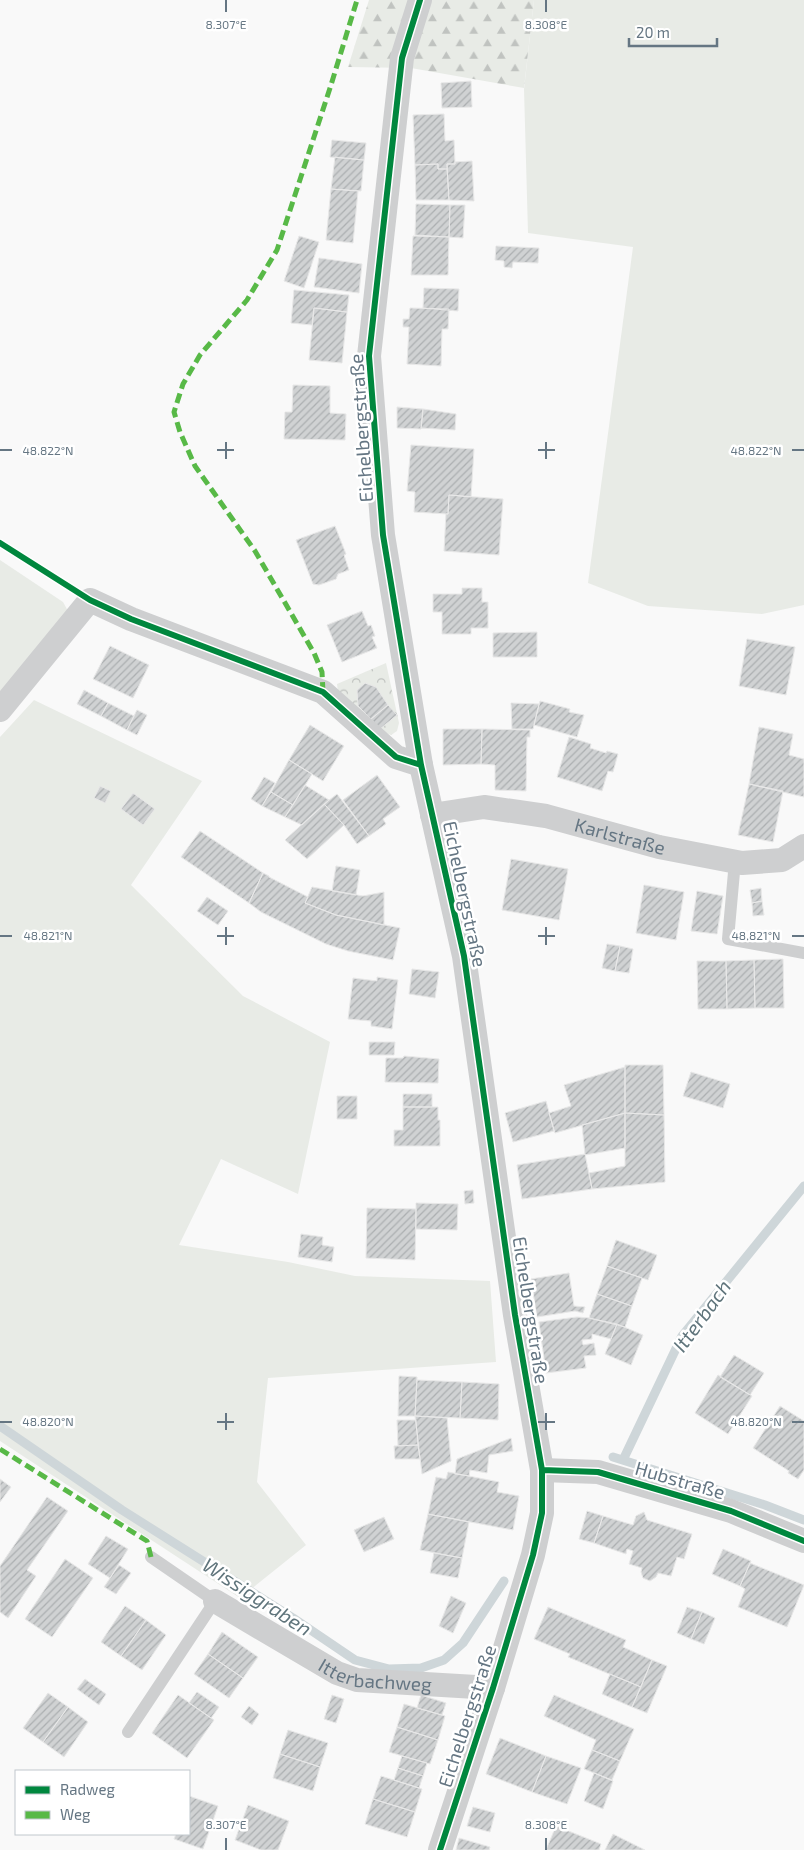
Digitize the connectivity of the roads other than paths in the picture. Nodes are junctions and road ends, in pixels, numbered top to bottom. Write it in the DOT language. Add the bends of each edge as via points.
graph roads {
  1 [pos="420,0"];
  2 [pos="0,710"];
  3 [pos="421,765"];
  4 [pos="432,814"];
  5 [pos="804,846"];
  6 [pos="734,861"];
  7 [pos="804,953"];
  8 [pos="542,1470"];
  9 [pos="804,1541"];
  10 [pos="151,1556"];
  11 [pos="215,1601"];
  12 [pos="493,1688"];
  13 [pos="128,1732"];
  14 [pos="440,1850"];
  1 -- 3 [label="street, Eichelbergstraße" via="402,58 369,356 383,535"];
  2 -- 3 [label="street" via="90,600 131,619 324,692 396,757"];
  3 -- 4 [label="street, Eichelbergstraße"];
  4 -- 6 [label="street, Karlstraße" via="484,807 546,816 658,847"];
  4 -- 8 [label="street, Eichelbergstraße" via="464,956 515,1315"];
  5 -- 6 [label="street, Karlstraße" via="782,860"];
  6 -- 7 [label="lane" via="728,939"];
  8 -- 9 [label="street, Hubstraße" via="598,1472 731,1511"];
  8 -- 12 [label="street, Eichelbergstraße" via="542,1513 533,1555"];
  10 -- 11 [label="lane, Itterbachweg"];
  11 -- 12 [label="street, Itterbachweg" via="337,1673 357,1680"];
  11 -- 13 [label="lane"];
  12 -- 14 [label="street, Eichelbergstraße"];
}
